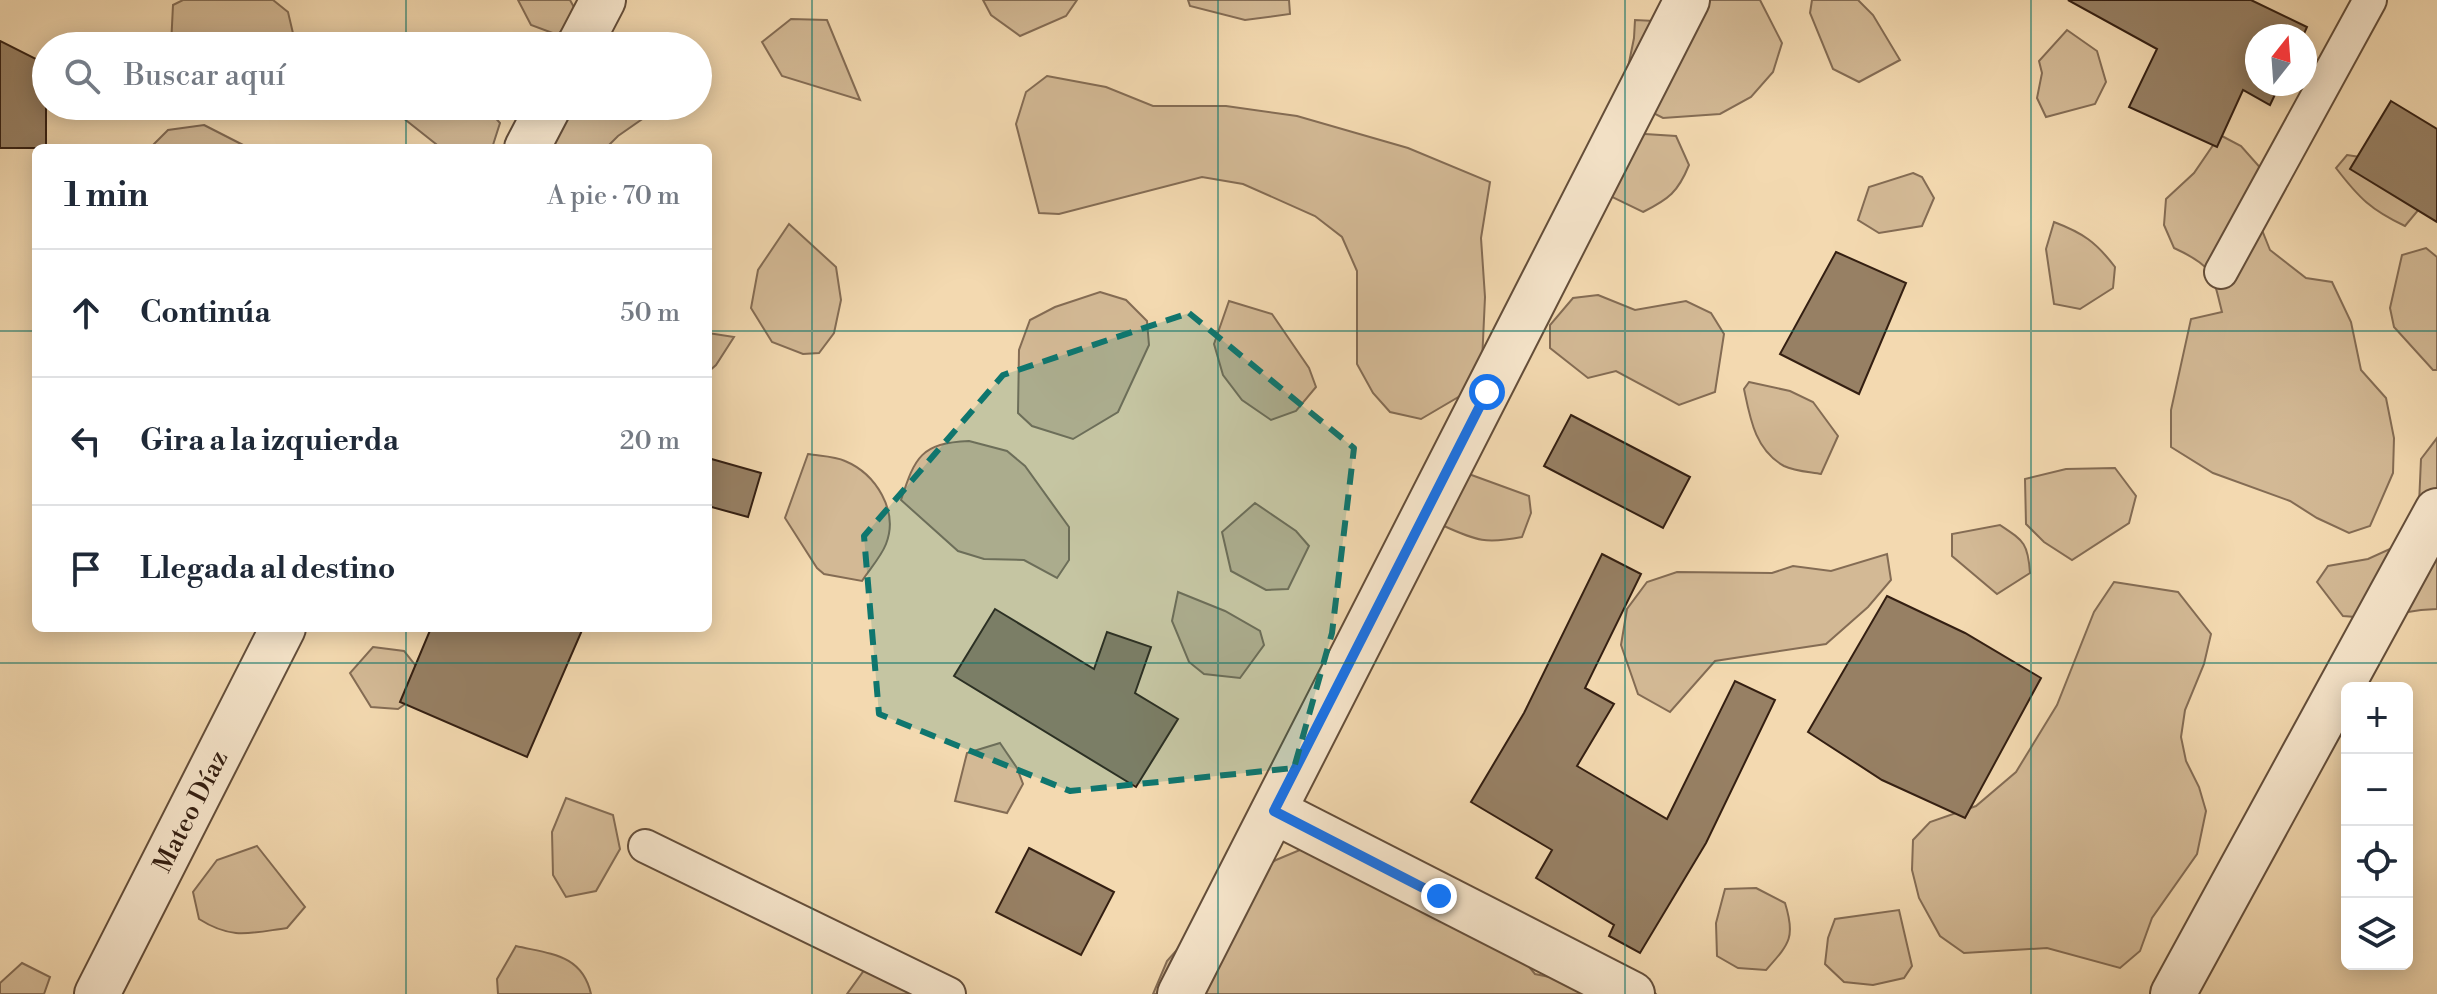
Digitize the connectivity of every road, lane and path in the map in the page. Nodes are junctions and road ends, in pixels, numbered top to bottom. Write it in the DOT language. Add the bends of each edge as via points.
graph roads {
  1 [pos="603,0"];
  2 [pos="1687,0"];
  3 [pos="2370,0"];
  4 [pos="586,32"];
  5 [pos="542,120"];
  6 [pos="529,144"];
  7 [pos="2221,272"];
  8 [pos="2437,511"];
  9 [pos="281,632"];
  10 [pos="1274,811"];
  11 [pos="645,846"];
  12 [pos="97,994"];
  13 [pos="949,994"];
  14 [pos="1180,994"];
  15 [pos="1632,994"];
  16 [pos="2173,994"];
  1 -- 4 [label="street"];
  2 -- 10 [label="street"];
  3 -- 7 [label="lane"];
  5 -- 6 [label="street"];
  8 -- 16 [label="street"];
  9 -- 12 [label="street, Mateo Díaz"];
  10 -- 14 [label="street"];
  10 -- 15 [label="street"];
  11 -- 13 [label="lane"];
}
